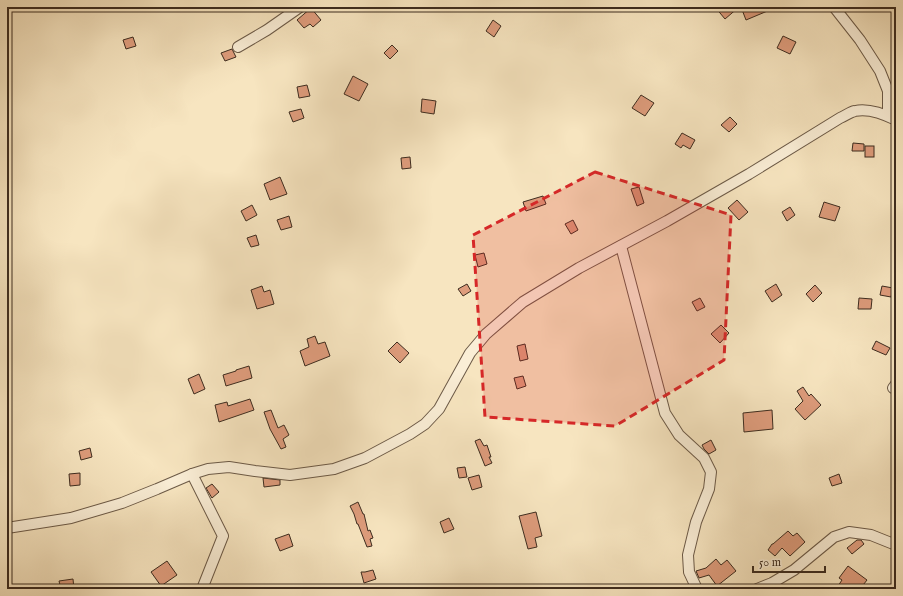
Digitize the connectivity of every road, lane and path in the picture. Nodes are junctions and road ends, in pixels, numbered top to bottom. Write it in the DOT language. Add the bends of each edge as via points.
graph roads {
  1 [pos="300,7"];
  2 [pos="834,7"];
  3 [pos="238,47"];
  4 [pos="892,117"];
  5 [pos="621,246"];
  6 [pos="192,474"];
  7 [pos="7,528"];
  8 [pos="896,545"];
  9 [pos="202,589"];
  10 [pos="697,589"];
  11 [pos="757,589"];
  1 -- 3 [label="street"];
  2 -- 4 [label="street" via="880,71 888,91"];
  4 -- 5 [label="street" via="865,110 854,111 667,222"];
  5 -- 6 [label="street" via="522,302 486,334 470,354 439,409 425,424 365,458 334,469 290,475 229,467"];
  5 -- 10 [label="street" via="665,413 679,435 704,458 711,472 709,489 696,522 688,556 689,572"];
  6 -- 7 [label="street" via="122,503 78,516"];
  6 -- 9 [label="street" via="223,536"];
  8 -- 11 [label="street" via="871,535 849,532 841,534 794,570"];
}
